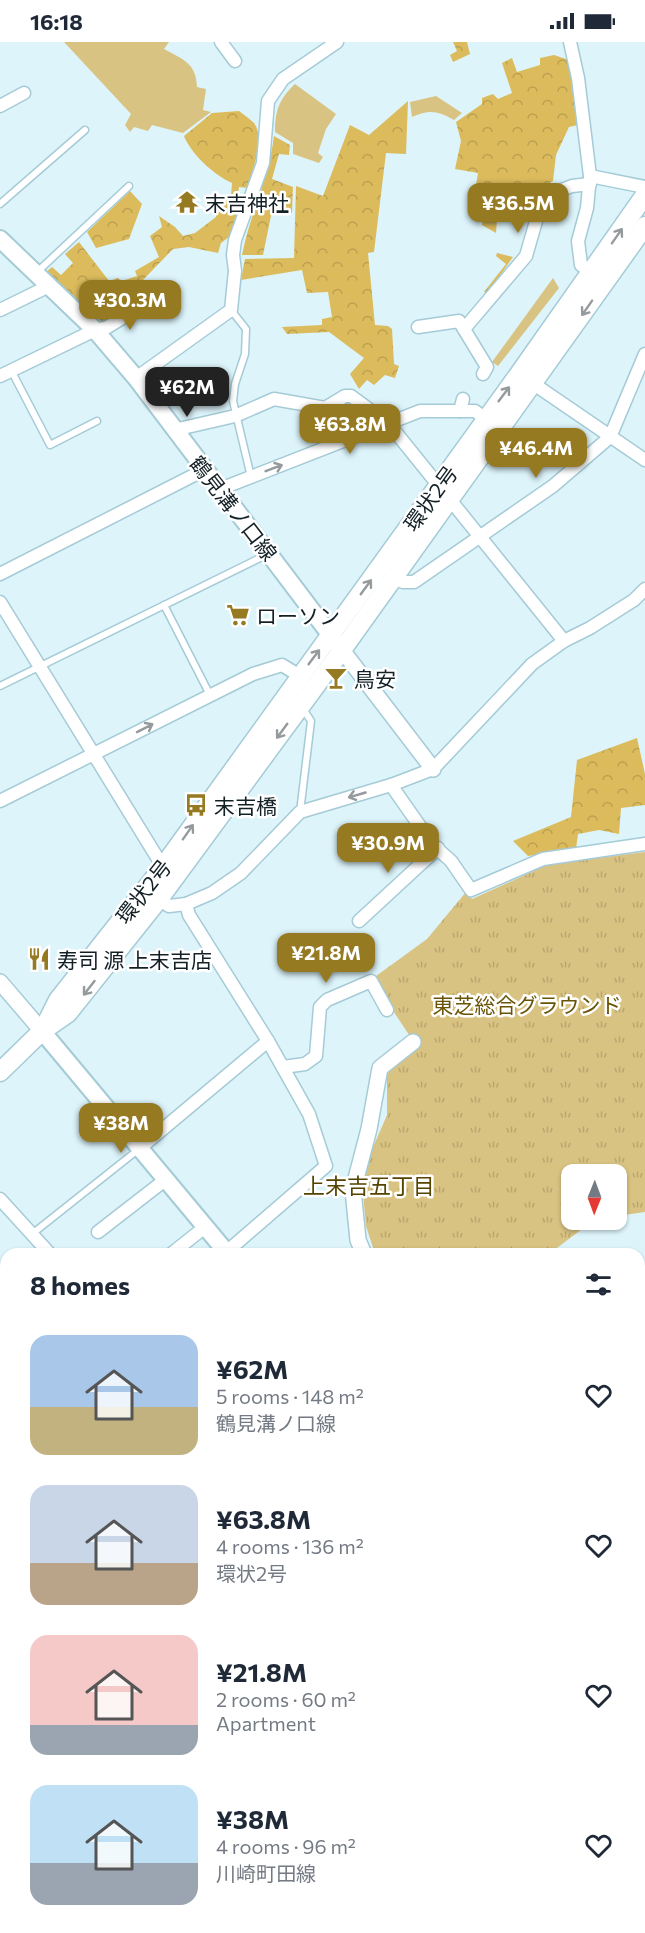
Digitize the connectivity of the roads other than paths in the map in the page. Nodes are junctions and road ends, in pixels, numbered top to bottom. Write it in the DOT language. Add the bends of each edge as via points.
graph roads {
  1 [pos="221,42"];
  2 [pos="337,42"];
  3 [pos="570,42"];
  4 [pos="235,61"];
  5 [pos="24,93"];
  6 [pos="0,106"];
  7 [pos="85,130"];
  8 [pos="590,180"];
  9 [pos="129,186"];
  10 [pos="645,187"];
  11 [pos="645,195"];
  12 [pos="0,204"];
  13 [pos="645,226"];
  14 [pos="3,245"];
  15 [pos="591,272"];
  16 [pos="36,273"];
  17 [pos="50,286"];
  18 [pos="153,299"];
  19 [pos="0,310"];
  20 [pos="231,310"];
  21 [pos="418,327"];
  22 [pos="464,329"];
  23 [pos="95,330"];
  24 [pos="645,354"];
  25 [pos="5,373"];
  26 [pos="483,374"];
  27 [pos="136,378"];
  28 [pos="527,379"];
  29 [pos="235,416"];
  30 [pos="486,419"];
  31 [pos="96,421"];
  32 [pos="389,424"];
  33 [pos="174,430"];
  34 [pos="610,437"];
  35 [pos="645,460"];
  36 [pos="204,470"];
  37 [pos="251,477"];
  38 [pos="220,489"];
  39 [pos="445,491"];
  40 [pos="479,538"];
  41 [pos="269,554"];
  42 [pos="0,574"];
  43 [pos="391,578"];
  44 [pos="645,589"];
  45 [pos="0,602"];
  46 [pos="164,605"];
  47 [pos="331,634"];
  48 [pos="564,641"];
  49 [pos="342,650"];
  50 [pos="39,666"];
  51 [pos="300,676"];
  52 [pos="0,686"];
  53 [pos="210,695"];
  54 [pos="301,706"];
  55 [pos="93,755"];
  56 [pos="433,770"];
  57 [pos="391,785"];
  58 [pos="0,801"];
  59 [pos="300,812"];
  60 [pos="645,844"];
  61 [pos="438,849"];
  62 [pos="163,867"];
  63 [pos="159,899"];
  64 [pos="186,904"];
  65 [pos="358,921"];
  66 [pos="0,982"];
  67 [pos="387,1010"];
  68 [pos="42,1031"];
  69 [pos="268,1041"];
  70 [pos="413,1042"];
  71 [pos="283,1067"];
  72 [pos="0,1072"];
  73 [pos="139,1149"];
  74 [pos="165,1180"];
  75 [pos="0,1198"];
  76 [pos="205,1227"];
  77 [pos="98,1232"];
  78 [pos="32,1234"];
  79 [pos="45,1248"];
  80 [pos="179,1248"];
  81 [pos="222,1248"];
  82 [pos="232,1248"];
  83 [pos="361,1248"];
  1 -- 4 [label="street"];
  2 -- 20 [label="street" via="283,79 268,101 263,163 233,255"];
  3 -- 8 [label="street"];
  5 -- 6 [label="street"];
  7 -- 12 [label="lane"];
  8 -- 10 [label="street"];
  8 -- 15 [label="street" via="578,241 581,265"];
  8 -- 22 [label="street" via="543,197 526,256"];
  9 -- 16 [label="lane"];
  15 -- 11 [label="main road, 環状2号, one-way"];
  13 -- 28 [label="main road, 環状2号, one-way"];
  14 -- 16 [label="main road, 鶴見溝ノ口線"];
  15 -- 28 [label="main road, 環状2号"];
  16 -- 17 [label="main road, 鶴見溝ノ口線"];
  17 -- 19 [label="street"];
  17 -- 23 [label="main road, 鶴見溝ノ口線"];
  18 -- 23 [label="street" via="106,328"];
  20 -- 27 [label="street"];
  20 -- 29 [label="lane" via="246,328 245,354 235,384"];
  21 -- 22 [label="street" via="459,321"];
  22 -- 26 [label="street" via="487,368"];
  23 -- 25 [label="street"];
  23 -- 27 [label="main road, 鶴見溝ノ口線"];
  24 -- 34 [label="street"];
  25 -- 31 [label="lane" via="50,445"];
  27 -- 33 [label="main road, 鶴見溝ノ口線"];
  30 -- 28 [label="main road, 環状2号, one-way"];
  28 -- 34 [label="street"];
  28 -- 39 [label="main road, 環状2号"];
  29 -- 32 [label="street" via="274,399 325,408 351,396"];
  29 -- 33 [label="street"];
  29 -- 37 [label="lane"];
  30 -- 32 [label="street" via="462,405 420,411"];
  30 -- 39 [label="main road, 環状2号"];
  37 -- 32 [label="street, one-way"];
  32 -- 39 [label="street"];
  33 -- 36 [label="main road, 鶴見溝ノ口線"];
  34 -- 35 [label="street"];
  34 -- 40 [label="street" via="553,486"];
  36 -- 38 [label="main road, 鶴見溝ノ口線"];
  36 -- 42 [label="street"];
  37 -- 38 [label="street"];
  38 -- 41 [label="main road, 鶴見溝ノ口線"];
  39 -- 40 [label="street"];
  39 -- 43 [label="main road, 環状2号"];
  47 -- 39 [label="main road, 環状2号, one-way"];
  40 -- 43 [label="street" via="414,582"];
  40 -- 48 [label="street"];
  41 -- 46 [label="lane"];
  41 -- 47 [label="main road, 鶴見溝ノ口線"];
  43 -- 49 [label="main road, 環状2号"];
  44 -- 48 [label="street" via="618,611"];
  45 -- 50 [label="street"];
  46 -- 50 [label="lane"];
  46 -- 53 [label="lane"];
  47 -- 49 [label="main road, 鶴見溝ノ口線"];
  51 -- 47 [label="main road, 環状2号, one-way"];
  48 -- 56 [label="street" via="532,664"];
  49 -- 54 [label="main road, 環状2号"];
  49 -- 56 [label="street"];
  50 -- 52 [label="lane"];
  50 -- 55 [label="street"];
  51 -- 53 [label="street" via="282,665"];
  62 -- 51 [label="main road, 環状2号, one-way"];
  55 -- 53 [label="street, one-way"];
  54 -- 59 [label="lane" via="311,721"];
  54 -- 63 [label="main road, 環状2号, one-way"];
  55 -- 58 [label="street"];
  55 -- 62 [label="street"];
  56 -- 57 [label="street"];
  57 -- 59 [label="street, one-way"];
  57 -- 61 [label="street"];
  59 -- 64 [label="street" via="241,873 212,893"];
  60 -- 61 [label="street" via="543,859 471,890 452,861"];
  61 -- 65 [label="street"];
  62 -- 68 [label="main road, 環状2号" via="58,1000"];
  63 -- 64 [label="street" via="168,906"];
  63 -- 68 [label="main road, 環状2号, one-way" via="68,1013"];
  64 -- 69 [label="street" via="189,915"];
  66 -- 68 [label="street"];
  67 -- 71 [label="street" via="370,981 327,1000 320,1007 316,1056 305,1064"];
  68 -- 72 [label="main road"];
  68 -- 73 [label="main road"];
  69 -- 71 [label="street"];
  69 -- 73 [label="street"];
  70 -- 83 [label="street" via="380,1068 353,1190"];
  71 -- 82 [label="street" via="309,1114 326,1166"];
  73 -- 74 [label="main road"];
  73 -- 78 [label="lane"];
  74 -- 76 [label="main road"];
  74 -- 77 [label="street"];
  75 -- 78 [label="street"];
  76 -- 80 [label="street"];
  76 -- 81 [label="main road"];
  78 -- 79 [label="street"];
}
